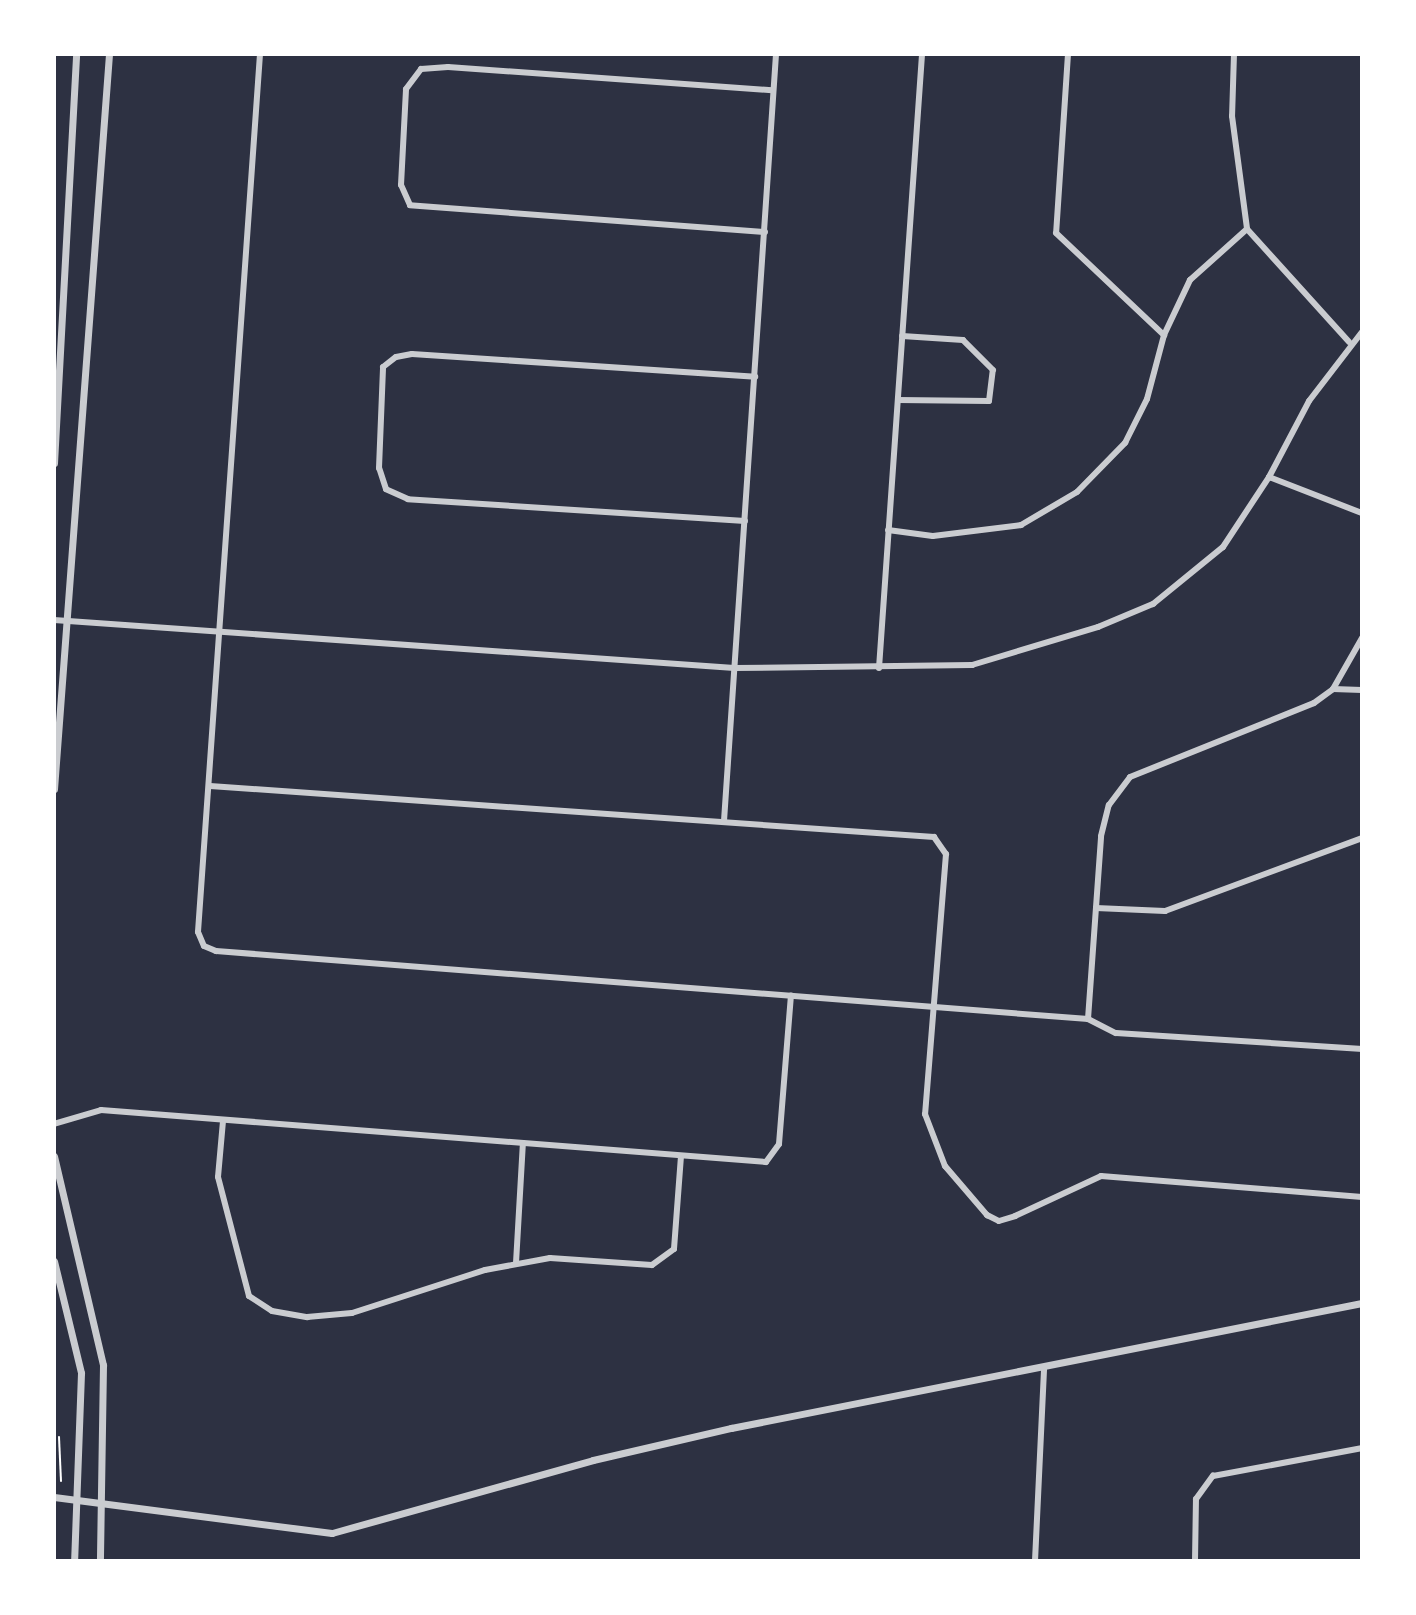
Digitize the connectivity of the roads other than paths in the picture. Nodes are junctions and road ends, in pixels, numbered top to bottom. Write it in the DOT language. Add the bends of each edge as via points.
graph roads {
  1 [pos="76,54"];
  2 [pos="109,54"];
  3 [pos="260,54"];
  4 [pos="776,54"];
  5 [pos="922,54"];
  6 [pos="1068,54"];
  7 [pos="1234,54"];
  8 [pos="772,90"];
  9 [pos="1247,229"];
  10 [pos="765,232"];
  11 [pos="1362,332"];
  12 [pos="1164,335"];
  13 [pos="902,336"];
  14 [pos="1349,342"];
  15 [pos="755,377"];
  16 [pos="898,400"];
  17 [pos="54,463"];
  18 [pos="1269,477"];
  19 [pos="1362,513"];
  20 [pos="745,521"];
  21 [pos="888,530"];
  22 [pos="54,620"];
  23 [pos="65,620"];
  24 [pos="221,635"];
  25 [pos="1362,638"];
  26 [pos="734,668"];
  27 [pos="879,668"];
  28 [pos="1333,689"];
  29 [pos="1362,690"];
  30 [pos="210,786"];
  31 [pos="54,789"];
  32 [pos="724,821"];
  33 [pos="1362,838"];
  34 [pos="1096,908"];
  35 [pos="791,995"];
  36 [pos="934,1006"];
  37 [pos="1088,1019"];
  38 [pos="1362,1049"];
  39 [pos="223,1121"];
  40 [pos="54,1124"];
  41 [pos="523,1143"];
  42 [pos="54,1156"];
  43 [pos="681,1156"];
  44 [pos="1362,1197"];
  45 [pos="54,1261"];
  46 [pos="516,1263"];
  47 [pos="1362,1303"];
  48 [pos="1044,1367"];
  49 [pos="1362,1448"];
  50 [pos="54,1497"];
  51 [pos="76,1501"];
  52 [pos="102,1504"];
  53 [pos="74,1561"];
  54 [pos="100,1561"];
  55 [pos="1035,1561"];
  56 [pos="1195,1561"];
  1 -- 17 [label="street"];
  2 -- 23 [label="street"];
  3 -- 24 [label="street"];
  4 -- 8 [label="street"];
  5 -- 13 [label="street"];
  6 -- 12 [label="street" via="1056,233"];
  7 -- 9 [label="street" via="1232,116"];
  8 -- 10 [label="street"];
  8 -- 10 [label="street" via="421,69 406,89 401,185 410,205"];
  9 -- 12 [label="street" via="1190,280"];
  9 -- 14 [label="street"];
  10 -- 15 [label="street"];
  11 -- 14 [label="street"];
  12 -- 21 [label="street" via="1147,399 1125,443 1077,492 1021,525 933,536"];
  13 -- 16 [label="street"];
  13 -- 16 [label="street" via="963,340 993,370 989,401"];
  14 -- 18 [label="street" via="1309,401"];
  15 -- 20 [label="street"];
  15 -- 20 [label="street" via="412,354 383,367 379,468 386,489 408,499"];
  16 -- 21 [label="street"];
  18 -- 19 [label="street"];
  18 -- 27 [label="street" via="1223,547 1153,604 1098,627 972,665"];
  20 -- 26 [label="street"];
  21 -- 27 [label="street"];
  22 -- 23 [label="street"];
  23 -- 24 [label="street"];
  23 -- 31 [label="street"];
  24 -- 26 [label="street"];
  24 -- 30 [label="street"];
  25 -- 28 [label="street"];
  26 -- 27 [label="street"];
  26 -- 32 [label="street"];
  28 -- 29 [label="street"];
  28 -- 34 [label="street" via="1314,703 1130,777 1109,805 1101,836"];
  30 -- 32 [label="street"];
  30 -- 35 [label="street" via="198,932 204,946 216,951"];
  32 -- 36 [label="street" via="934,837 946,854"];
  33 -- 34 [label="street" via="1165,911"];
  34 -- 37 [label="street"];
  35 -- 36 [label="street"];
  35 -- 43 [label="street" via="779,1144 766,1162"];
  36 -- 37 [label="street"];
  36 -- 44 [label="street" via="925,1114 931,1139 945,1166 987,1215 999,1221 1101,1176"];
  37 -- 38 [label="street" via="1116,1033"];
  39 -- 40 [label="street" via="101,1110"];
  39 -- 41 [label="street"];
  39 -- 46 [label="street" via="218,1177 249,1296 259,1305 330,1317"];
  41 -- 43 [label="street"];
  41 -- 46 [label="street"];
  42 -- 52 [label="street" via="103,1365"];
  43 -- 46 [label="street" via="674,1249 652,1265 550,1258"];
  45 -- 51 [label="street" via="81,1373"];
  47 -- 48 [label="street"];
  48 -- 52 [label="street" via="608,1456 332,1533"];
  48 -- 55 [label="street"];
  49 -- 56 [label="street" via="1213,1476 1196,1499"];
  50 -- 51 [label="street"];
  51 -- 52 [label="street"];
  51 -- 53 [label="street"];
  52 -- 54 [label="street"];
}
